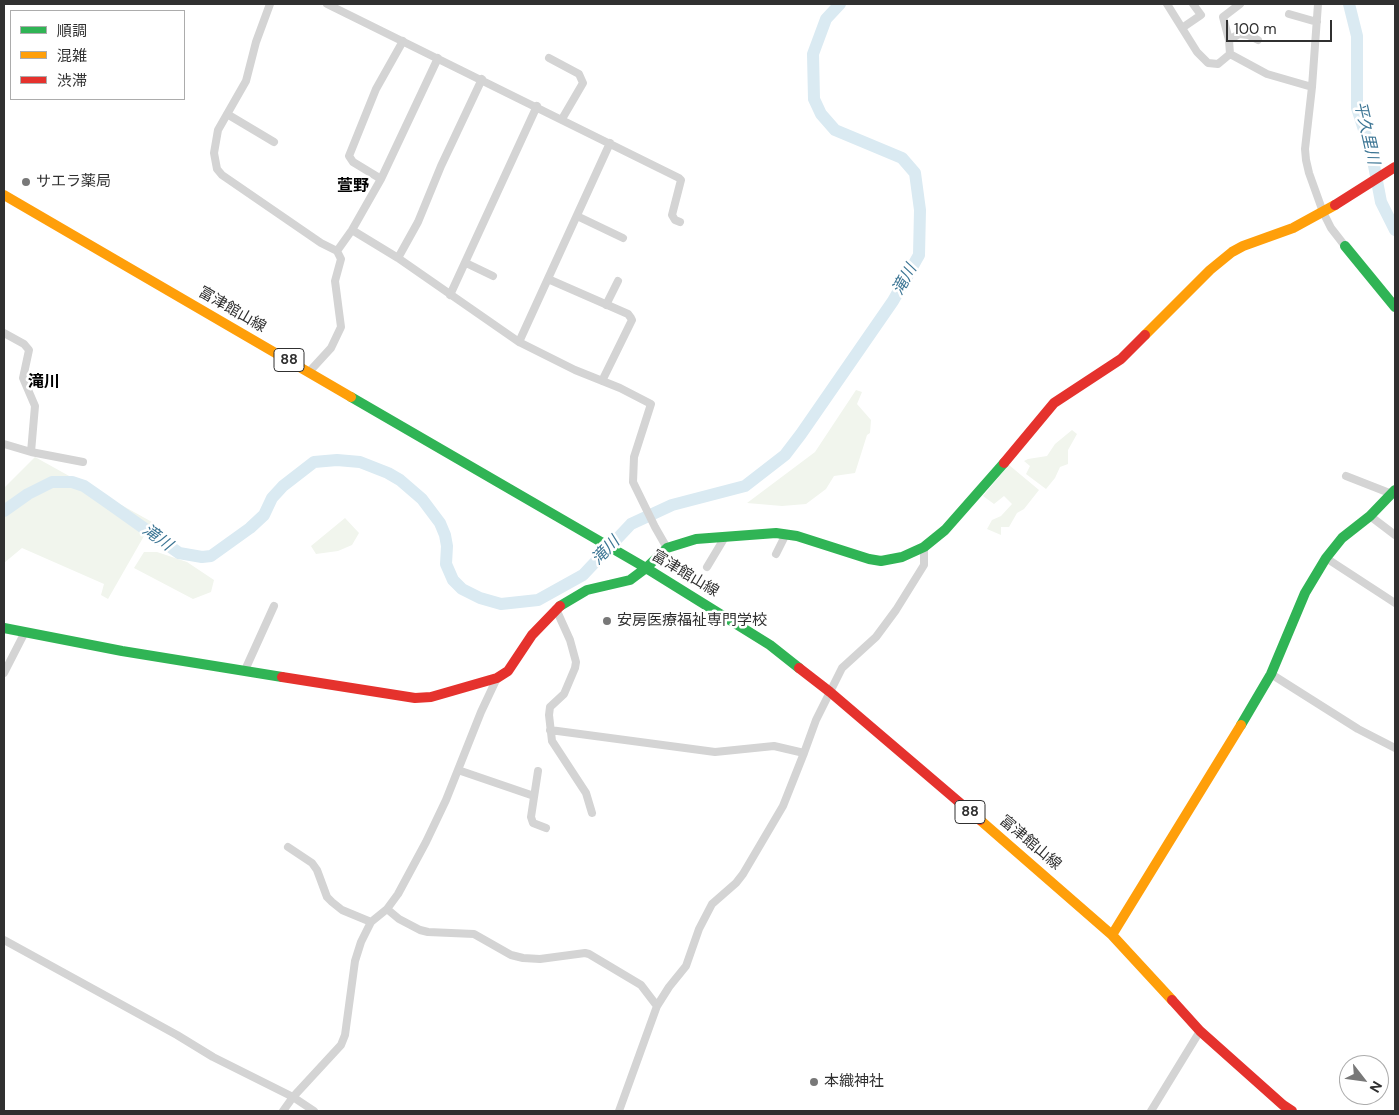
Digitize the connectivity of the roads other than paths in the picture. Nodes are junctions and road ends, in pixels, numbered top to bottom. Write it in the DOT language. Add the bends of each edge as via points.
graph roads {
  1 [pos="270,4"];
  2 [pos="327,4"];
  3 [pos="1167,4"];
  4 [pos="1193,4"];
  5 [pos="1240,4"];
  6 [pos="1318,4"];
  7 [pos="1289,14"];
  8 [pos="1317,22"];
  9 [pos="1182,28"];
  10 [pos="1229,40"];
  11 [pos="1258,40"];
  12 [pos="403,41"];
  13 [pos="1230,54"];
  14 [pos="438,58"];
  15 [pos="549,58"];
  16 [pos="482,79"];
  17 [pos="1312,87"];
  18 [pos="537,106"];
  19 [pos="228,114"];
  20 [pos="562,119"];
  21 [pos="274,142"];
  22 [pos="610,143"];
  23 [pos="1395,167"];
  24 [pos="381,179"];
  25 [pos="4,195"];
  26 [pos="1323,212"];
  27 [pos="578,216"];
  28 [pos="680,222"];
  29 [pos="352,230"];
  30 [pos="623,238"];
  31 [pos="1345,246"];
  32 [pos="337,251"];
  33 [pos="398,258"];
  34 [pos="466,263"];
  35 [pos="493,276"];
  36 [pos="548,279"];
  37 [pos="618,282"];
  38 [pos="450,296"];
  39 [pos="606,305"];
  40 [pos="1395,307"];
  41 [pos="4,333"];
  42 [pos="520,342"];
  43 [pos="309,372"];
  44 [pos="602,381"];
  45 [pos="4,444"];
  46 [pos="31,452"];
  47 [pos="83,462"];
  48 [pos="1346,476"];
  49 [pos="1394,492"];
  50 [pos="1370,516"];
  51 [pos="786,534"];
  52 [pos="1395,535"];
  53 [pos="725,537"];
  54 [pos="924,547"];
  55 [pos="667,548"];
  56 [pos="776,554"];
  57 [pos="1326,558"];
  58 [pos="707,567"];
  59 [pos="646,568"];
  60 [pos="1395,603"];
  61 [pos="274,606"];
  62 [pos="556,609"];
  63 [pos="4,628"];
  64 [pos="25,632"];
  65 [pos="246,670"];
  66 [pos="4,673"];
  67 [pos="1271,674"];
  68 [pos="497,678"];
  69 [pos="830,692"];
  70 [pos="550,730"];
  71 [pos="1395,748"];
  72 [pos="804,754"];
  73 [pos="458,770"];
  74 [pos="538,771"];
  75 [pos="534,796"];
  76 [pos="592,813"];
  77 [pos="546,828"];
  78 [pos="288,847"];
  79 [pos="386,909"];
  80 [pos="371,922"];
  81 [pos="1112,935"];
  82 [pos="4,940"];
  83 [pos="657,1006"];
  84 [pos="1200,1031"];
  85 [pos="293,1097"];
  86 [pos="283,1111"];
  87 [pos="314,1111"];
  88 [pos="620,1111"];
  89 [pos="1150,1111"];
  90 [pos="1292,1111"];
  1 -- 19 [label="street" via="246,81"];
  2 -- 12 [label="street"];
  3 -- 9 [label="street"];
  4 -- 9 [label="street" via="1201,15"];
  5 -- 10 [label="street" via="1223,17"];
  6 -- 8 [label="street"];
  7 -- 8 [label="street"];
  8 -- 17 [label="street"];
  9 -- 13 [label="street" via="1208,63 1218,64"];
  10 -- 11 [label="street" via="1238,34"];
  10 -- 13 [label="street"];
  12 -- 14 [label="street"];
  12 -- 24 [label="street" via="376,89 349,156 353,162"];
  13 -- 17 [label="street" via="1267,74"];
  14 -- 16 [label="street"];
  14 -- 24 [label="street"];
  15 -- 20 [label="street" via="579,74 583,83"];
  16 -- 18 [label="street"];
  16 -- 33 [label="street" via="418,222"];
  17 -- 26 [label="street" via="1306,154 1308,173"];
  18 -- 20 [label="street"];
  18 -- 34 [label="street"];
  19 -- 21 [label="street"];
  19 -- 32 [label="street" via="215,139 217,169"];
  20 -- 22 [label="street"];
  22 -- 27 [label="street"];
  22 -- 28 [label="street" via="682,180 672,215"];
  23 -- 26 [label="street"];
  24 -- 29 [label="street"];
  25 -- 43 [label="street, 富津館山線 / 88"];
  26 -- 31 [label="street"];
  26 -- 54 [label="street" via="1293,228 1243,246 1210,270 1121,359 1054,403 979,493 945,530"];
  27 -- 30 [label="street"];
  27 -- 36 [label="street"];
  29 -- 32 [label="street"];
  29 -- 33 [label="street"];
  31 -- 40 [label="street"];
  32 -- 43 [label="street" via="341,259 335,281 341,327 330,348"];
  33 -- 38 [label="street"];
  34 -- 35 [label="street"];
  34 -- 38 [label="street"];
  36 -- 39 [label="street"];
  36 -- 42 [label="street"];
  37 -- 39 [label="street"];
  38 -- 42 [label="street"];
  39 -- 44 [label="street" via="628,314 632,320"];
  41 -- 46 [label="street" via="29,350 23,378 35,406"];
  42 -- 44 [label="street"];
  43 -- 59 [label="street, 富津館山線 / 88"];
  44 -- 55 [label="street" via="651,404 634,457 634,482"];
  45 -- 46 [label="street"];
  46 -- 47 [label="street"];
  48 -- 49 [label="street"];
  49 -- 50 [label="street"];
  50 -- 52 [label="street"];
  50 -- 57 [label="street" via="1342,538"];
  51 -- 53 [label="street"];
  51 -- 54 [label="street" via="881,560 902,557"];
  51 -- 56 [label="street"];
  53 -- 55 [label="street" via="696,539"];
  53 -- 58 [label="street"];
  54 -- 69 [label="street" via="924,564 896,610 876,636 842,668"];
  55 -- 59 [label="street"];
  57 -- 60 [label="street"];
  57 -- 67 [label="street" via="1305,593"];
  59 -- 62 [label="street" via="622,583 587,590"];
  59 -- 69 [label="street, 富津館山線 / 88" via="762,640"];
  61 -- 65 [label="street"];
  62 -- 68 [label="street" via="532,635 508,671"];
  62 -- 70 [label="street" via="576,662 564,694 550,707"];
  63 -- 64 [label="street"];
  64 -- 65 [label="street"];
  64 -- 66 [label="street"];
  65 -- 68 [label="street" via="415,698 431,697"];
  67 -- 71 [label="street" via="1358,729"];
  67 -- 81 [label="street"];
  68 -- 73 [label="street"];
  69 -- 72 [label="street"];
  69 -- 81 [label="street, 富津館山線 / 88"];
  70 -- 72 [label="street" via="715,752 774,746"];
  70 -- 76 [label="street" via="552,741 586,793"];
  72 -- 83 [label="street" via="783,806 743,874 712,904 686,966"];
  73 -- 75 [label="street"];
  73 -- 79 [label="street" via="426,842 398,894"];
  74 -- 75 [label="street"];
  75 -- 77 [label="street" via="533,822"];
  78 -- 80 [label="street" via="312,863 332,902 342,910"];
  79 -- 80 [label="street"];
  79 -- 83 [label="street" via="420,930 474,934 510,955 522,958 589,954 640,985"];
  80 -- 85 [label="street" via="355,962 341,1045"];
  81 -- 84 [label="street, 富津館山線 / 88"];
  82 -- 85 [label="street" via="213,1057"];
  83 -- 88 [label="street"];
  84 -- 89 [label="street"];
  84 -- 90 [label="street, 富津館山線 / 88"];
  85 -- 86 [label="street"];
  85 -- 87 [label="street"];
}
